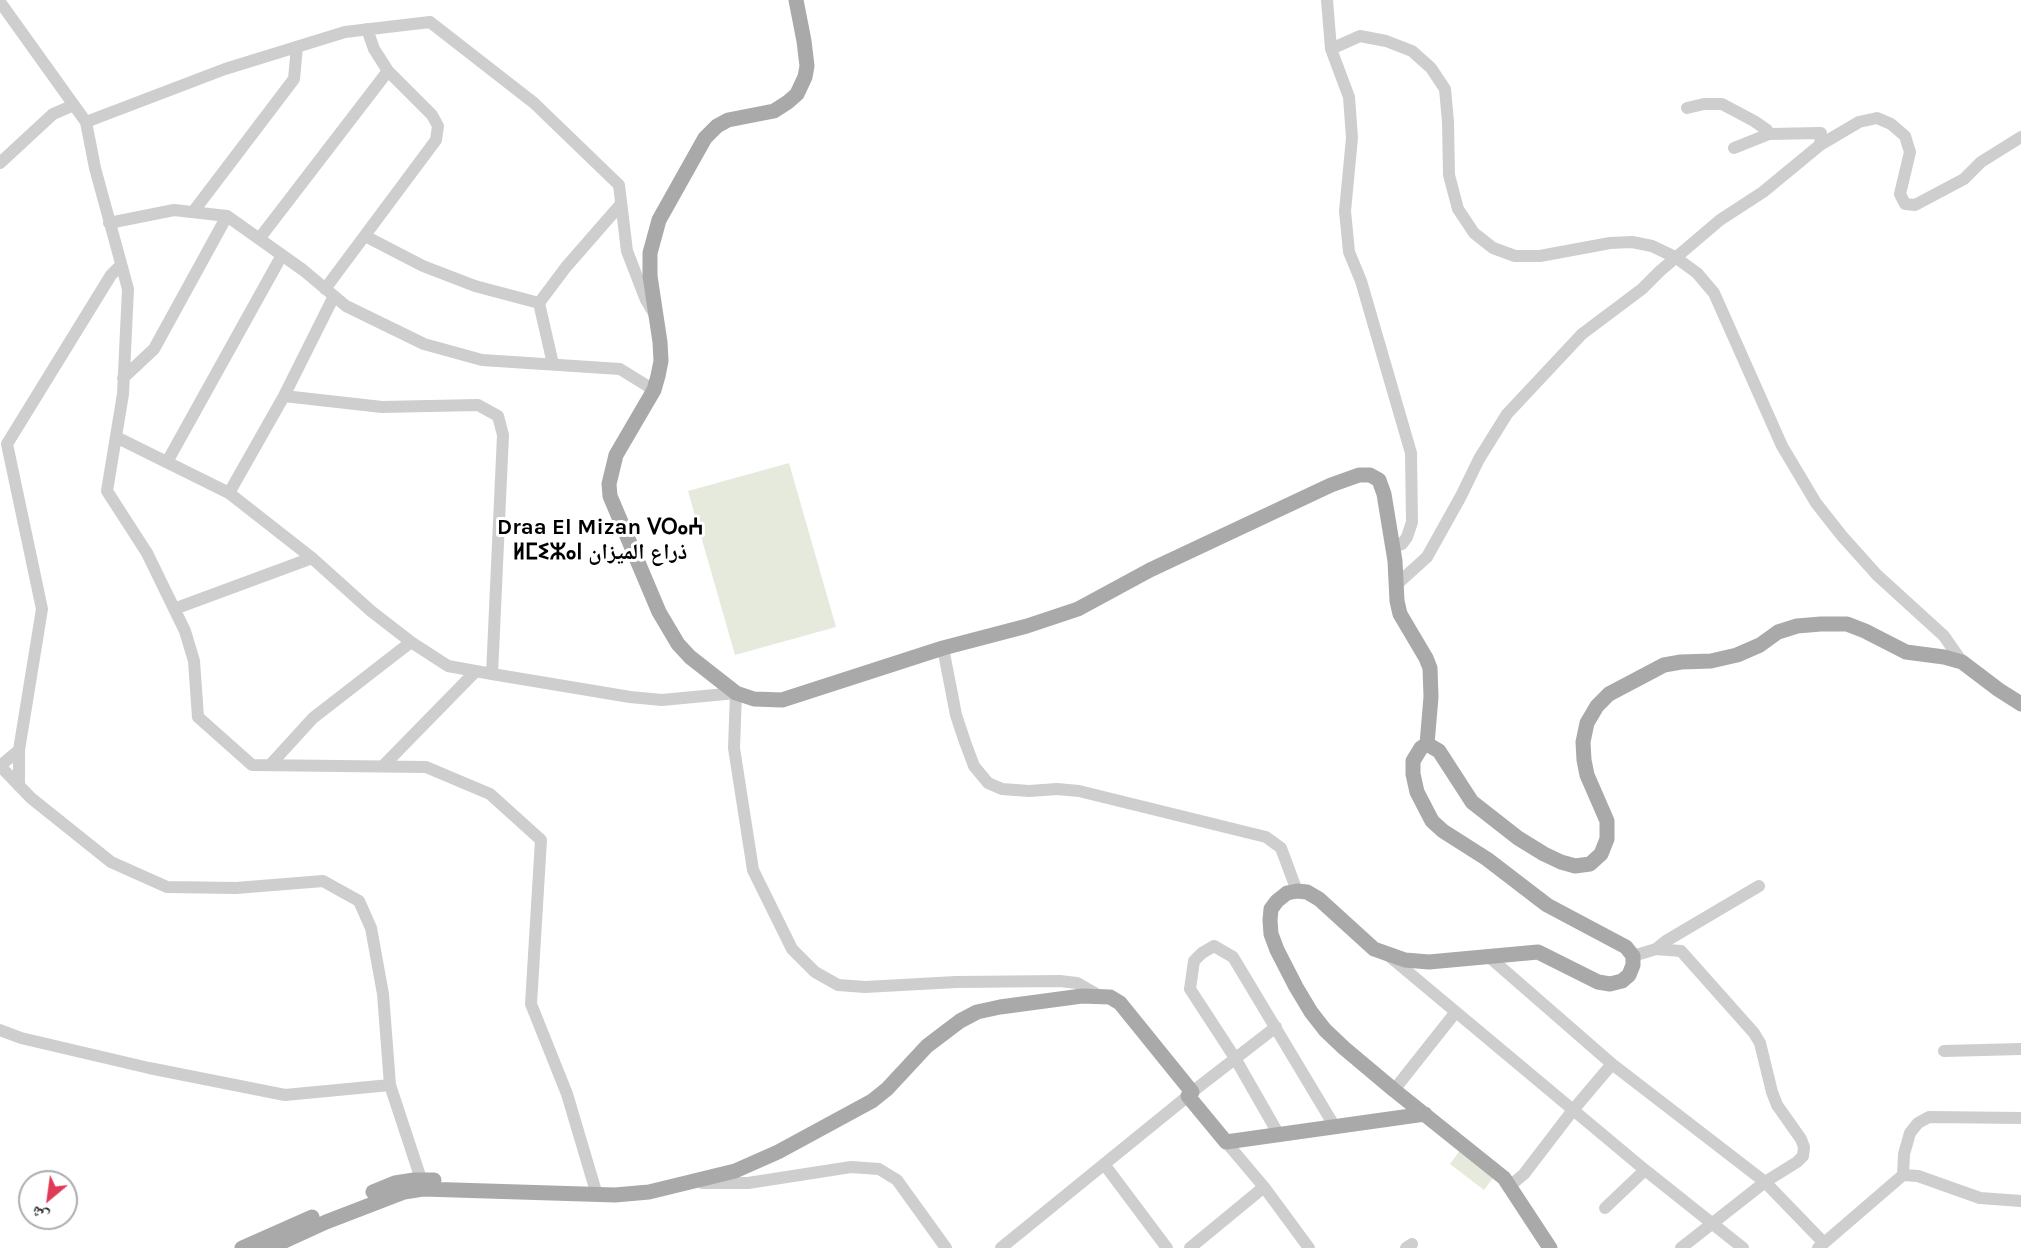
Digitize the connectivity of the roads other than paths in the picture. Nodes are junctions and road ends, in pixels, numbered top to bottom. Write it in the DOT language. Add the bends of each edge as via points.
graph roads {
  1 [pos="796,0"];
  2 [pos="1327,0"];
  3 [pos="0,2"];
  4 [pos="367,29"];
  5 [pos="297,47"];
  6 [pos="1331,49"];
  7 [pos="388,71"];
  8 [pos="74,105"];
  9 [pos="1687,108"];
  10 [pos="86,122"];
  11 [pos="1769,134"];
  12 [pos="2021,137"];
  13 [pos="1820,145"];
  14 [pos="1734,148"];
  15 [pos="0,163"];
  16 [pos="621,204"];
  17 [pos="193,212"];
  18 [pos="227,216"];
  19 [pos="110,223"];
  20 [pos="365,236"];
  21 [pos="260,239"];
  22 [pos="282,255"];
  23 [pos="1675,257"];
  24 [pos="121,265"];
  25 [pos="330,292"];
  26 [pos="539,303"];
  27 [pos="656,317"];
  28 [pos="553,364"];
  29 [pos="123,378"];
  30 [pos="654,390"];
  31 [pos="284,396"];
  32 [pos="116,437"];
  33 [pos="167,462"];
  34 [pos="229,493"];
  35 [pos="1392,547"];
  36 [pos="312,558"];
  37 [pos="1396,585"];
  38 [pos="174,609"];
  39 [pos="411,642"];
  40 [pos="943,648"];
  41 [pos="1962,662"];
  42 [pos="476,671"];
  43 [pos="492,674"];
  44 [pos="736,693"];
  45 [pos="2021,704"];
  46 [pos="1427,744"];
  47 [pos="18,750"];
  48 [pos="270,764"];
  49 [pos="0,766"];
  50 [pos="383,766"];
  51 [pos="20,786"];
  52 [pos="1760,886"];
  53 [pos="1297,891"];
  54 [pos="1656,949"];
  55 [pos="1388,955"];
  56 [pos="1488,956"];
  57 [pos="1633,956"];
  58 [pos="1098,995"];
  59 [pos="1455,1013"];
  60 [pos="1275,1027"];
  61 [pos="0,1030"];
  62 [pos="2021,1049"];
  63 [pos="1944,1051"];
  64 [pos="1235,1058"];
  65 [pos="1612,1064"];
  66 [pos="390,1085"];
  67 [pos="1394,1090"];
  68 [pos="1190,1094"];
  69 [pos="1573,1110"];
  70 [pos="1425,1114"];
  71 [pos="2021,1118"];
  72 [pos="1335,1128"];
  73 [pos="1279,1135"];
  74 [pos="1226,1142"];
  75 [pos="1104,1164"];
  76 [pos="1645,1170"];
  77 [pos="1903,1175"];
  78 [pos="422,1179"];
  79 [pos="1765,1182"];
  80 [pos="683,1185"];
  81 [pos="1511,1185"];
  82 [pos="1264,1188"];
  83 [pos="596,1190"];
  84 [pos="2021,1201"];
  85 [pos="1605,1208"];
  86 [pos="1713,1223"];
  87 [pos="1821,1245"];
  88 [pos="242,1248"];
  89 [pos="268,1248"];
  90 [pos="946,1248"];
  91 [pos="1001,1248"];
  92 [pos="1167,1248"];
  93 [pos="1190,1248"];
  94 [pos="1309,1248"];
  95 [pos="1550,1248"];
  96 [pos="1681,1248"];
  97 [pos="1743,1248"];
  1 -- 27 [label="main road" via="807,66 802,85 797,94 774,111 728,120 717,126 694,154 659,220 650,253"];
  2 -- 6 [label="street"];
  3 -- 8 [label="street"];
  4 -- 5 [label="street"];
  4 -- 7 [label="street"];
  4 -- 16 [label="street" via="430,22 534,103 619,185"];
  5 -- 10 [label="street" via="225,69"];
  5 -- 17 [label="street" via="294,79"];
  6 -- 23 [label="street" via="1360,36 1377,39 1412,51 1431,68 1444,89 1449,175 1458,209 1474,233 1493,248 1515,255 1540,256 1632,242"];
  6 -- 35 [label="street" via="1349,97 1349,252 1411,453 1412,522 1402,544"];
  7 -- 20 [label="street" via="438,126 436,140"];
  7 -- 21 [label="street"];
  8 -- 10 [label="street"];
  8 -- 15 [label="street" via="53,114"];
  9 -- 11 [label="street" via="1722,104"];
  10 -- 19 [label="street"];
  11 -- 13 [label="street" via="1821,133"];
  11 -- 14 [label="street"];
  12 -- 13 [label="street" via="1964,178 1916,205 1905,204 1900,194 1910,152 1905,136 1890,124 1876,118 1859,122"];
  13 -- 23 [label="street"];
  16 -- 26 [label="street"];
  16 -- 27 [label="street" via="627,252"];
  17 -- 18 [label="street"];
  17 -- 19 [label="street" via="174,210"];
  18 -- 21 [label="street"];
  18 -- 29 [label="street" via="154,349"];
  19 -- 24 [label="street"];
  20 -- 25 [label="street"];
  20 -- 26 [label="street" via="423,266 475,286"];
  21 -- 22 [label="street"];
  22 -- 25 [label="street"];
  22 -- 33 [label="street"];
  23 -- 37 [label="street" via="1642,289 1582,334 1507,414 1427,557"];
  23 -- 41 [label="street" via="1697,273 1714,293 1782,446 1816,503 1877,575 1944,636"];
  24 -- 29 [label="street" via="128,289"];
  24 -- 47 [label="street" via="111,274 7,444 42,609"];
  25 -- 28 [label="street" via="346,306 424,344 482,360"];
  25 -- 31 [label="street"];
  26 -- 28 [label="street"];
  27 -- 30 [label="main road" via="661,361"];
  28 -- 30 [label="street" via="620,369"];
  29 -- 32 [label="street"];
  30 -- 44 [label="main road" via="616,455 610,496 659,612 678,644"];
  31 -- 34 [label="street"];
  31 -- 43 [label="street" via="382,407 478,405 498,416 503,435"];
  32 -- 33 [label="street"];
  32 -- 38 [label="street" via="107,491 147,553"];
  33 -- 34 [label="street"];
  34 -- 36 [label="street"];
  35 -- 37 [label="main road"];
  35 -- 40 [label="main road" via="1382,486 1375,477 1359,476 1331,485 1161,565 1078,609"];
  36 -- 38 [label="street"];
  36 -- 39 [label="street"];
  37 -- 46 [label="main road" via="1400,615 1430,668"];
  38 -- 48 [label="street" via="194,661 198,717 252,765"];
  39 -- 42 [label="street" via="448,666"];
  39 -- 48 [label="street" via="313,718"];
  40 -- 44 [label="main road" via="782,700 754,699"];
  40 -- 53 [label="street" via="956,716 974,766 988,783 1002,789 1079,791 1266,837 1281,849"];
  41 -- 45 [label="main road"];
  41 -- 46 [label="main road" via="1906,652 1847,624 1797,626 1737,655 1664,665 1609,694 1587,723 1583,742 1587,775 1606,821 1607,839 1601,854 1590,864 1575,866 1561,862 1518,837 1472,802 1439,751"];
  42 -- 43 [label="street"];
  42 -- 50 [label="street"];
  43 -- 44 [label="street" via="630,698 662,700"];
  44 -- 58 [label="street" via="734,748 753,870 792,949 815,972 838,985 1060,981 1077,983"];
  46 -- 57 [label="main road" via="1413,761 1413,774 1417,792 1432,821 1546,905 1626,947"];
  47 -- 49 [label="street"];
  47 -- 51 [label="street"];
  48 -- 50 [label="street"];
  49 -- 51 [label="street"];
  50 -- 83 [label="street" via="426,767 490,794 540,840 531,1004 567,1094"];
  51 -- 66 [label="street" via="111,862 167,886 236,888 323,881 359,901 371,928"];
  52 -- 54 [label="street"];
  53 -- 55 [label="main road" via="1320,899 1374,949"];
  53 -- 67 [label="main road" via="1287,893 1271,909 1271,934 1277,950 1325,1030"];
  54 -- 57 [label="street"];
  54 -- 79 [label="street" via="1681,951 1760,1043 1777,1105 1804,1147 1800,1160"];
  55 -- 56 [label="main road" via="1429,962"];
  55 -- 59 [label="street"];
  56 -- 57 [label="main road" via="1538,952 1598,982 1610,984 1629,975"];
  56 -- 65 [label="street"];
  58 -- 68 [label="main road" via="1120,1003"];
  58 -- 80 [label="main road" via="977,1012 942,1033 872,1101 778,1152 735,1171"];
  59 -- 67 [label="street"];
  59 -- 69 [label="street"];
  60 -- 64 [label="street"];
  60 -- 64 [label="street" via="1233,957 1214,946 1202,953 1194,961 1190,989"];
  60 -- 72 [label="street"];
  61 -- 66 [label="street" via="149,1068 285,1095"];
  62 -- 63 [label="street"];
  64 -- 68 [label="street"];
  64 -- 73 [label="street"];
  65 -- 69 [label="street"];
  65 -- 79 [label="street"];
  66 -- 78 [label="street"];
  67 -- 70 [label="main road"];
  68 -- 74 [label="main road"];
  68 -- 75 [label="street"];
  69 -- 76 [label="street"];
  69 -- 81 [label="street" via="1524,1174"];
  70 -- 72 [label="main road"];
  70 -- 81 [label="main road"];
  71 -- 77 [label="street" via="1929,1117 1910,1133"];
  72 -- 73 [label="main road"];
  73 -- 74 [label="main road"];
  74 -- 82 [label="street"];
  75 -- 91 [label="street"];
  75 -- 92 [label="street"];
  76 -- 85 [label="street"];
  76 -- 86 [label="street"];
  77 -- 84 [label="street" via="1918,1176 1980,1198"];
  77 -- 87 [label="street"];
  78 -- 83 [label="main road"];
  78 -- 88 [label="main road" via="395,1184 345,1203"];
  79 -- 86 [label="street"];
  79 -- 87 [label="street"];
  80 -- 83 [label="main road" via="649,1192"];
  80 -- 90 [label="street" via="748,1183 851,1167 879,1169 897,1180"];
  81 -- 95 [label="main road"];
  82 -- 93 [label="street"];
  82 -- 94 [label="street"];
  83 -- 89 [label="main road" via="404,1192"];
  86 -- 96 [label="street"];
  86 -- 97 [label="street"];
}
